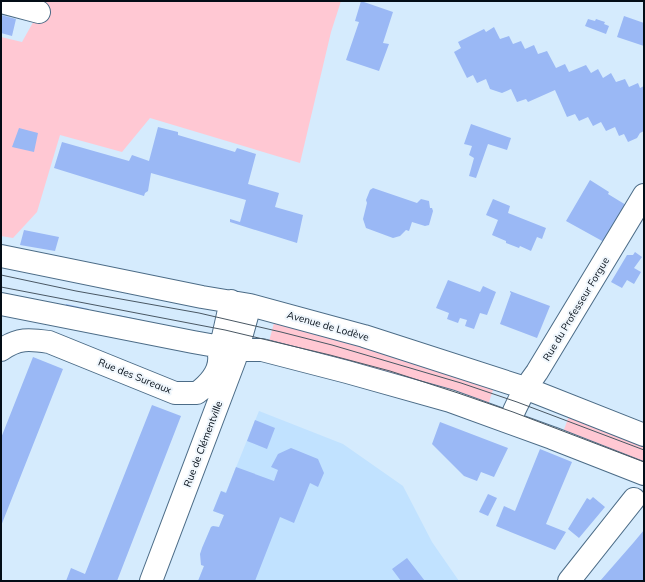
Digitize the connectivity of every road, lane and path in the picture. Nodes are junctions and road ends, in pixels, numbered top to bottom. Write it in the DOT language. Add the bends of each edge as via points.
graph roads {
  1 [pos="1,2"];
  2 [pos="39,12"];
  3 [pos="644,195"];
  4 [pos="1,256"];
  5 [pos="240,303"];
  6 [pos="1,304"];
  7 [pos="229,348"];
  8 [pos="1,350"];
  9 [pos="525,388"];
  10 [pos="510,422"];
  11 [pos="644,435"];
  12 [pos="644,474"];
  13 [pos="634,499"];
  14 [pos="151,581"];
  15 [pos="569,581"];
  1 -- 2 [label="street"];
  3 -- 9 [label="street, Rue du Professeur Forgue"];
  4 -- 5 [label="street, Avenue de Lodève"];
  5 -- 7 [label="street, Rue des Sureaux"];
  5 -- 9 [label="street, Avenue de Lodève" via="364,336"];
  6 -- 7 [label="street"];
  7 -- 8 [label="street, Rue des Sureaux" via="219,355 220,363 207,386 197,393 175,393 49,342 28,339 10,344"];
  7 -- 10 [label="street" via="262,350 347,372 450,401"];
  7 -- 14 [label="street, Rue de Clémentville" via="231,371"];
  9 -- 10 [label="street, Rue du Professeur Forgue"];
  9 -- 11 [label="street, Avenue de Lodève"];
  10 -- 12 [label="street"];
  13 -- 15 [label="street"];
}
